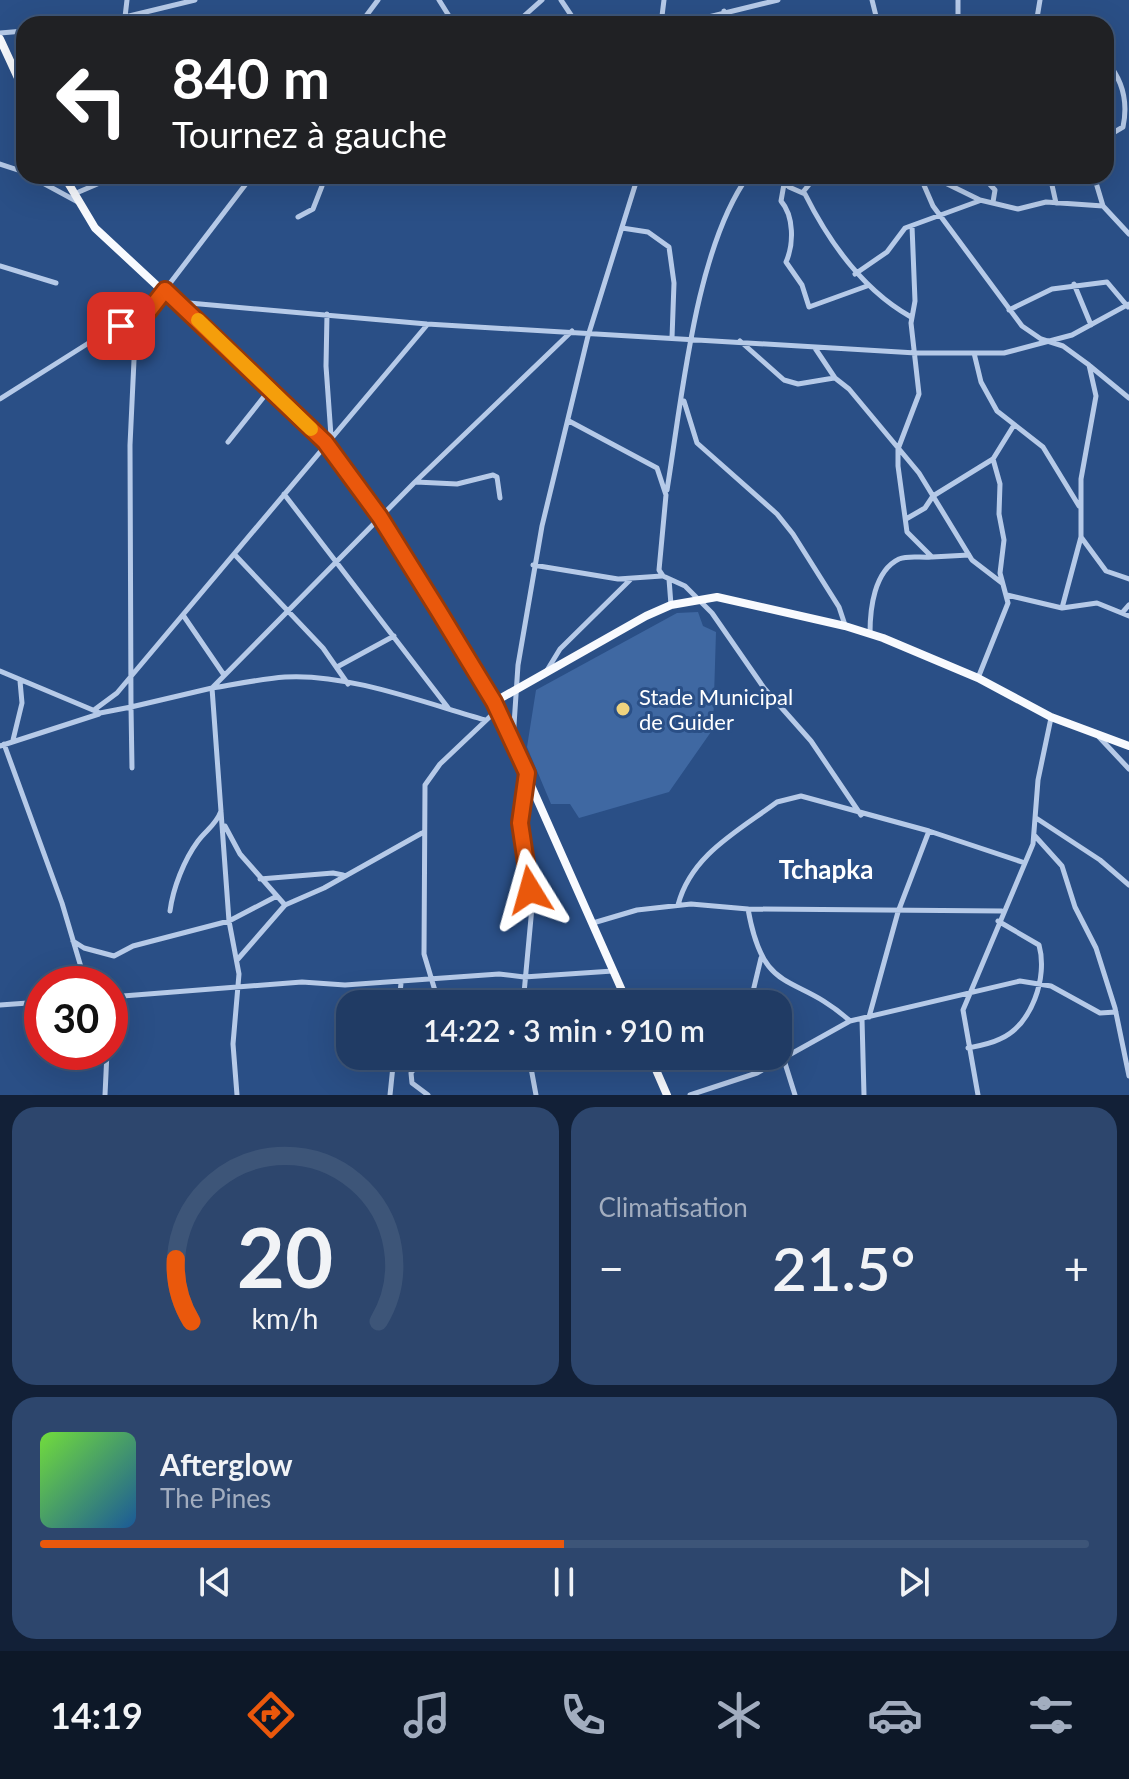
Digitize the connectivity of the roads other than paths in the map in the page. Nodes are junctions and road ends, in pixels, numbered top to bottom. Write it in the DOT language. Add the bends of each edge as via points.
graph roads {
  1 [pos="195,0"];
  2 [pos="542,0"];
  3 [pos="778,0"];
  4 [pos="724,11"];
  5 [pos="129,16"];
  6 [pos="524,16"];
  7 [pos="707,16"];
  8 [pos="726,16"];
  9 [pos="0,39"];
  10 [pos="16,72"];
  11 [pos="1114,74"];
  12 [pos="1114,132"];
  13 [pos="47,184"];
  14 [pos="68,184"];
  15 [pos="101,184"];
  16 [pos="246,184"];
  17 [pos="321,184"];
  18 [pos="636,184"];
  19 [pos="743,184"];
  20 [pos="784,184"];
  21 [pos="810,184"];
  22 [pos="922,184"];
  23 [pos="947,184"];
  24 [pos="989,184"];
  25 [pos="1052,184"];
  26 [pos="1096,184"];
  27 [pos="803,192"];
  28 [pos="76,198"];
  29 [pos="980,200"];
  30 [pos="993,202"];
  31 [pos="1056,203"];
  32 [pos="1103,206"];
  33 [pos="941,215"];
  34 [pos="298,217"];
  35 [pos="912,226"];
  36 [pos="622,228"];
  37 [pos="1129,234"];
  38 [pos="0,266"];
  39 [pos="855,274"];
  40 [pos="56,283"];
  41 [pos="1074,284"];
  42 [pos="867,286"];
  43 [pos="165,290"];
  44 [pos="178,302"];
  45 [pos="1128,306"];
  46 [pos="1009,310"];
  47 [pos="148,312"];
  48 [pos="327,314"];
  49 [pos="911,317"];
  50 [pos="427,324"];
  51 [pos="1091,325"];
  52 [pos="572,331"];
  53 [pos="589,332"];
  54 [pos="672,338"];
  55 [pos="692,339"];
  56 [pos="739,340"];
  57 [pos="1052,341"];
  58 [pos="814,347"];
  59 [pos="916,353"];
  60 [pos="974,353"];
  61 [pos="1089,365"];
  62 [pos="835,378"];
  63 [pos="271,388"];
  64 [pos="682,396"];
  65 [pos="1129,398"];
  66 [pos="0,399"];
  67 [pos="569,421"];
  68 [pos="1014,424"];
  69 [pos="328,439"];
  70 [pos="228,442"];
  71 [pos="898,449"];
  72 [pos="993,459"];
  73 [pos="415,482"];
  74 [pos="284,494"];
  75 [pos="666,495"];
  76 [pos="933,496"];
  77 [pos="500,498"];
  78 [pos="1080,507"];
  79 [pos="380,517"];
  80 [pos="906,519"];
  81 [pos="1081,537"];
  82 [pos="969,555"];
  83 [pos="236,556"];
  84 [pos="932,557"];
  85 [pos="337,560"];
  86 [pos="533,565"];
  87 [pos="666,578"];
  88 [pos="1129,579"];
  89 [pos="630,580"];
  90 [pos="1002,583"];
  91 [pos="1007,595"];
  92 [pos="699,598"];
  93 [pos="671,605"];
  94 [pos="1129,605"];
  95 [pos="1062,608"];
  96 [pos="286,612"];
  97 [pos="1122,613"];
  98 [pos="183,615"];
  99 [pos="1129,616"];
  100 [pos="845,626"];
  101 [pos="870,633"];
  102 [pos="394,636"];
  103 [pos="337,667"];
  104 [pos="0,671"];
  105 [pos="546,672"];
  106 [pos="132,674"];
  107 [pos="224,675"];
  108 [pos="978,678"];
  109 [pos="19,681"];
  110 [pos="349,685"];
  111 [pos="212,688"];
  112 [pos="518,688"];
  113 [pos="495,706"];
  114 [pos="131,707"];
  115 [pos="450,710"];
  116 [pos="97,712"];
  117 [pos="1051,717"];
  118 [pos="485,720"];
  119 [pos="1099,736"];
  120 [pos="13,740"];
  121 [pos="2,745"];
  122 [pos="513,745"];
  123 [pos="1129,746"];
  124 [pos="132,768"];
  125 [pos="1129,769"];
  126 [pos="527,773"];
  127 [pos="221,810"];
  128 [pos="861,815"];
  129 [pos="1035,818"];
  130 [pos="223,821"];
  131 [pos="929,831"];
  132 [pos="422,833"];
  133 [pos="1035,836"];
  134 [pos="1025,863"];
  135 [pos="344,876"];
  136 [pos="260,879"];
  137 [pos="1129,885"];
  138 [pos="277,896"];
  139 [pos="285,905"];
  140 [pos="678,905"];
  141 [pos="748,909"];
  142 [pos="170,911"];
  143 [pos="1002,911"];
  144 [pos="898,912"];
  145 [pos="229,921"];
  146 [pos="998,921"];
  147 [pos="593,923"];
  148 [pos="72,940"];
  149 [pos="761,958"];
  150 [pos="237,960"];
  151 [pos="80,966"];
  152 [pos="613,971"];
  153 [pos="524,977"];
  154 [pos="432,979"];
  155 [pos="401,983"];
  156 [pos="1040,983"];
  157 [pos="239,990"];
  158 [pos="400,990"];
  159 [pos="435,990"];
  160 [pos="524,990"];
  161 [pos="622,990"];
  162 [pos="753,990"];
  163 [pos="970,992"];
  164 [pos="128,995"];
  165 [pos="24,1003"];
  166 [pos="0,1005"];
  167 [pos="1116,1012"];
  168 [pos="869,1017"];
  169 [pos="862,1019"];
  170 [pos="850,1021"];
  171 [pos="1120,1032"];
  172 [pos="1129,1036"];
  173 [pos="968,1048"];
  174 [pos="792,1055"];
  175 [pos="106,1070"];
  176 [pos="393,1070"];
  177 [pos="413,1070"];
  178 [pos="532,1070"];
  179 [pos="656,1070"];
  180 [pos="756,1070"];
  181 [pos="763,1070"];
  182 [pos="787,1070"];
  183 [pos="757,1073"];
  184 [pos="1129,1076"];
  185 [pos="105,1095"];
  186 [pos="237,1095"];
  187 [pos="390,1095"];
  188 [pos="428,1095"];
  189 [pos="536,1095"];
  190 [pos="667,1095"];
  191 [pos="690,1095"];
  192 [pos="795,1095"];
  193 [pos="864,1095"];
  194 [pos="978,1095"];
  1 -- 5 [label="street"];
  2 -- 6 [label="street"];
  3 -- 4 [label="street"];
  4 -- 7 [label="street"];
  4 -- 8 [label="street"];
  9 -- 10 [label="main road"];
  11 -- 12 [label="street" via="1125,105 1123,127"];
  13 -- 28 [label="street"];
  14 -- 28 [label="main road"];
  15 -- 28 [label="street"];
  16 -- 43 [label="street"];
  17 -- 34 [label="street" via="314,208"];
  18 -- 36 [label="street"];
  19 -- 55 [label="street" via="728,206"];
  20 -- 27 [label="street"];
  20 -- 42 [label="street" via="781,201 790,217 786,262 809,307"];
  21 -- 27 [label="street"];
  22 -- 33 [label="street"];
  23 -- 29 [label="street"];
  24 -- 30 [label="street" via="995,190"];
  25 -- 31 [label="street"];
  26 -- 32 [label="street"];
  27 -- 39 [label="street"];
  28 -- 43 [label="main road" via="95,228"];
  29 -- 30 [label="street"];
  29 -- 33 [label="street"];
  30 -- 31 [label="street" via="1018,209"];
  31 -- 32 [label="street"];
  32 -- 37 [label="street"];
  33 -- 35 [label="street"];
  33 -- 46 [label="street"];
  35 -- 39 [label="street"];
  35 -- 49 [label="street"];
  36 -- 53 [label="street"];
  36 -- 54 [label="street" via="648,232 669,247"];
  38 -- 40 [label="street"];
  39 -- 42 [label="street"];
  41 -- 45 [label="street" via="1107,282"];
  41 -- 46 [label="street"];
  41 -- 51 [label="street"];
  42 -- 49 [label="street"];
  43 -- 44 [label="main road"];
  43 -- 47 [label="street"];
  44 -- 48 [label="street"];
  44 -- 63 [label="main road"];
  45 -- 51 [label="street"];
  46 -- 57 [label="street" via="1032,335"];
  47 -- 66 [label="street"];
  47 -- 106 [label="street" via="133,356"];
  48 -- 50 [label="street"];
  48 -- 69 [label="street"];
  49 -- 59 [label="street"];
  50 -- 52 [label="street"];
  50 -- 69 [label="street"];
  51 -- 57 [label="street"];
  52 -- 53 [label="street"];
  52 -- 73 [label="street"];
  53 -- 54 [label="street"];
  53 -- 67 [label="street"];
  54 -- 55 [label="street"];
  55 -- 56 [label="street"];
  55 -- 64 [label="street"];
  56 -- 58 [label="street"];
  56 -- 62 [label="street" via="784,380 798,384"];
  57 -- 60 [label="street" via="1004,353"];
  57 -- 61 [label="street"];
  58 -- 59 [label="street"];
  58 -- 62 [label="street"];
  59 -- 60 [label="street"];
  59 -- 71 [label="street" via="919,394"];
  60 -- 68 [label="street" via="981,382 997,411"];
  61 -- 65 [label="street"];
  61 -- 78 [label="street" via="1096,396"];
  62 -- 71 [label="street"];
  63 -- 69 [label="main road"];
  63 -- 70 [label="street"];
  64 -- 75 [label="street"];
  64 -- 100 [label="street" via="697,443 793,534 839,607"];
  67 -- 75 [label="street" via="657,468"];
  67 -- 86 [label="street"];
  68 -- 72 [label="street"];
  68 -- 78 [label="street" via="1043,447"];
  69 -- 74 [label="street"];
  69 -- 79 [label="main road"];
  71 -- 76 [label="street"];
  71 -- 80 [label="street"];
  72 -- 76 [label="street"];
  72 -- 90 [label="street" via="1000,484"];
  73 -- 77 [label="street" via="457,484 493,475"];
  73 -- 79 [label="street"];
  74 -- 83 [label="street"];
  74 -- 85 [label="street"];
  75 -- 87 [label="street" via="658,562"];
  76 -- 80 [label="street"];
  76 -- 82 [label="street"];
  78 -- 81 [label="street"];
  79 -- 85 [label="street"];
  79 -- 113 [label="main road"];
  80 -- 84 [label="street" via="910,537"];
  81 -- 88 [label="street" via="1106,571"];
  81 -- 95 [label="street"];
  82 -- 84 [label="street"];
  82 -- 90 [label="street"];
  83 -- 96 [label="street"];
  83 -- 98 [label="street"];
  84 -- 101 [label="street" via="903,557 890,566 876,591"];
  85 -- 96 [label="street"];
  85 -- 102 [label="street"];
  86 -- 89 [label="street"];
  86 -- 112 [label="street"];
  87 -- 89 [label="street"];
  87 -- 92 [label="street"];
  87 -- 93 [label="street"];
  89 -- 105 [label="street" via="560,649"];
  90 -- 91 [label="street"];
  91 -- 95 [label="street"];
  91 -- 108 [label="street" via="1007,608"];
  92 -- 93 [label="main road"];
  92 -- 100 [label="main road" via="755,604"];
  92 -- 128 [label="street" via="764,688 811,741"];
  93 -- 105 [label="main road"];
  94 -- 97 [label="street"];
  95 -- 97 [label="street" via="1097,603"];
  96 -- 103 [label="street"];
  96 -- 107 [label="street"];
  97 -- 99 [label="street"];
  98 -- 106 [label="street"];
  98 -- 107 [label="street"];
  100 -- 101 [label="main road"];
  101 -- 108 [label="main road"];
  102 -- 103 [label="street"];
  102 -- 115 [label="street"];
  103 -- 110 [label="street"];
  104 -- 109 [label="street"];
  105 -- 112 [label="main road"];
  106 -- 114 [label="street"];
  106 -- 116 [label="street"];
  107 -- 111 [label="street"];
  108 -- 117 [label="main road"];
  109 -- 116 [label="street"];
  109 -- 120 [label="street" via="22,703"];
  110 -- 111 [label="street" via="287,677"];
  110 -- 115 [label="street"];
  111 -- 114 [label="street"];
  111 -- 127 [label="street"];
  112 -- 113 [label="main road"];
  112 -- 122 [label="street"];
  113 -- 118 [label="street"];
  113 -- 122 [label="main road"];
  114 -- 116 [label="street"];
  114 -- 124 [label="street"];
  115 -- 118 [label="street"];
  116 -- 120 [label="street"];
  117 -- 119 [label="main road"];
  117 -- 129 [label="street"];
  118 -- 132 [label="street" via="425,785"];
  119 -- 123 [label="main road"];
  119 -- 125 [label="street"];
  120 -- 121 [label="street"];
  121 -- 148 [label="street"];
  122 -- 126 [label="main road"];
  126 -- 147 [label="main road"];
  126 -- 153 [label="street" via="520,823 532,907"];
  127 -- 130 [label="street"];
  127 -- 142 [label="street" via="195,845"];
  128 -- 131 [label="street"];
  128 -- 140 [label="street" via="801,796 777,802 689,872"];
  129 -- 133 [label="street"];
  129 -- 137 [label="street"];
  130 -- 136 [label="street"];
  130 -- 145 [label="street"];
  131 -- 134 [label="street"];
  131 -- 144 [label="street"];
  132 -- 135 [label="street"];
  132 -- 154 [label="street" via="424,954"];
  133 -- 134 [label="street"];
  133 -- 167 [label="street" via="1062,866"];
  134 -- 143 [label="street"];
  135 -- 136 [label="street"];
  135 -- 139 [label="street"];
  136 -- 138 [label="street"];
  138 -- 139 [label="street"];
  138 -- 145 [label="street"];
  139 -- 150 [label="street"];
  140 -- 141 [label="street"];
  140 -- 147 [label="street"];
  141 -- 144 [label="street"];
  141 -- 149 [label="street"];
  143 -- 144 [label="street"];
  143 -- 146 [label="street"];
  144 -- 168 [label="street"];
  145 -- 148 [label="street" via="133,946 114,956"];
  145 -- 150 [label="street"];
  146 -- 156 [label="street" via="1039,945"];
  146 -- 163 [label="street"];
  147 -- 152 [label="main road"];
  148 -- 151 [label="street"];
  149 -- 162 [label="street"];
  149 -- 170 [label="street" via="778,977"];
  150 -- 157 [label="street"];
  152 -- 153 [label="street"];
  152 -- 161 [label="main road"];
  153 -- 154 [label="street"];
  153 -- 160 [label="street"];
  154 -- 155 [label="street"];
  154 -- 159 [label="street"];
  155 -- 157 [label="street" via="302,982"];
  155 -- 158 [label="street"];
  156 -- 163 [label="street" via="1020,981"];
  156 -- 167 [label="street" via="1100,1013"];
  156 -- 173 [label="street" via="1017,1026 999,1040"];
  157 -- 164 [label="street"];
  157 -- 186 [label="street" via="233,1044"];
  163 -- 168 [label="street"];
  163 -- 173 [label="street" via="962,1016"];
  165 -- 166 [label="street"];
  167 -- 171 [label="street"];
  168 -- 169 [label="street"];
  169 -- 170 [label="street"];
  169 -- 193 [label="street"];
  170 -- 174 [label="street"];
  171 -- 172 [label="street"];
  171 -- 184 [label="street"];
  173 -- 194 [label="street"];
  175 -- 185 [label="street"];
  176 -- 187 [label="street"];
  177 -- 188 [label="street" via="412,1083"];
  178 -- 189 [label="street"];
  179 -- 190 [label="main road"];
  180 -- 183 [label="street"];
  181 -- 183 [label="street"];
  182 -- 192 [label="street"];
  183 -- 191 [label="street"];
}
